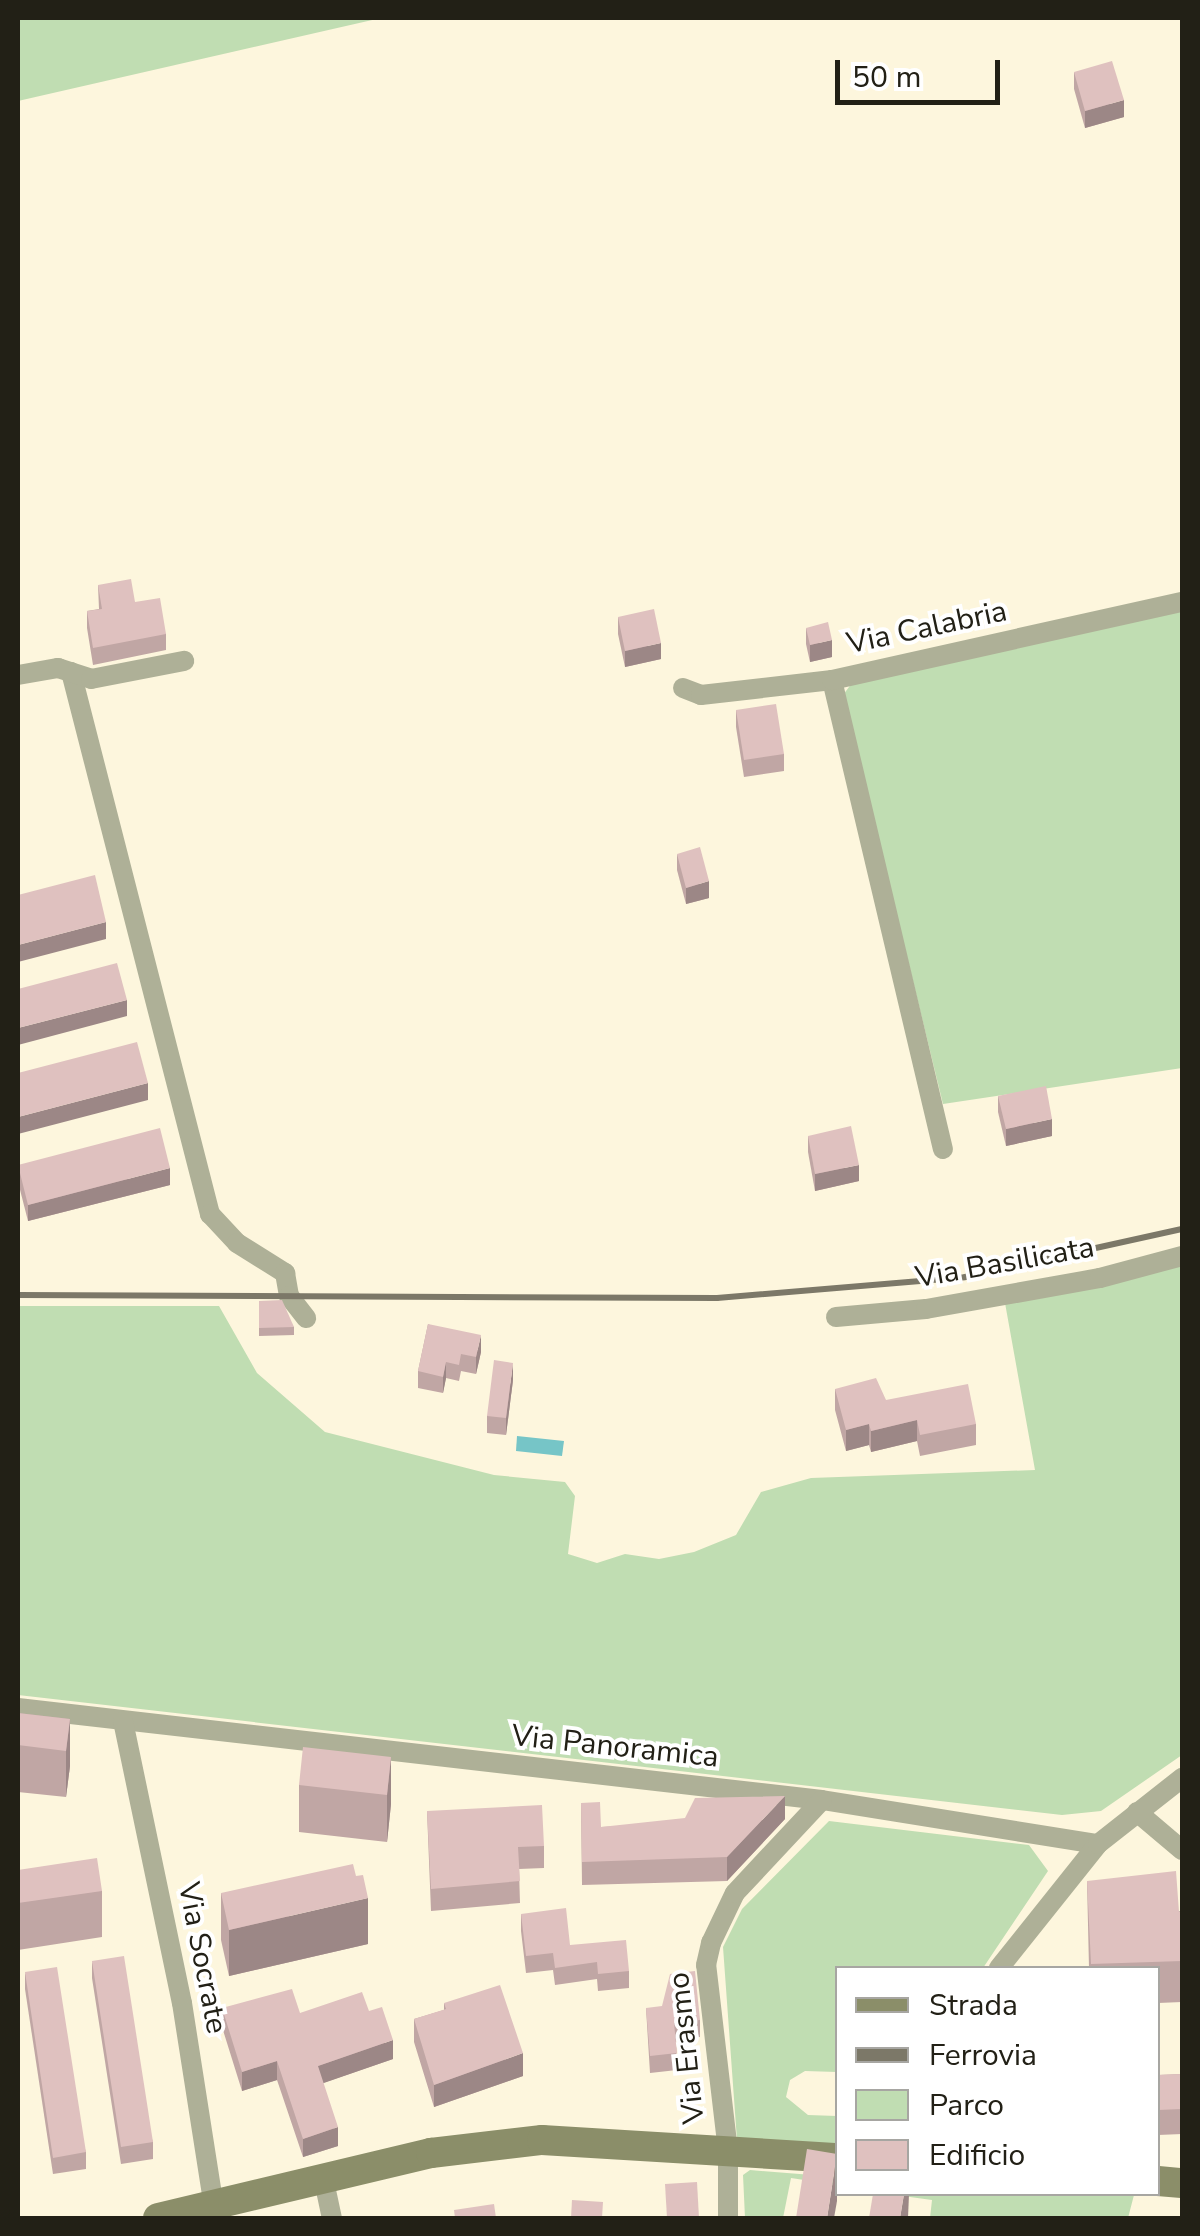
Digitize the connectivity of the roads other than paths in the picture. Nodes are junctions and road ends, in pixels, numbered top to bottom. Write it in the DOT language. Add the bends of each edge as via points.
graph roads {
  1 [pos="1182,602"];
  2 [pos="184,660"];
  3 [pos="71,672"];
  4 [pos="18,674"];
  5 [pos="832,680"];
  6 [pos="683,688"];
  7 [pos="943,1149"];
  8 [pos="1182,1256"];
  9 [pos="836,1317"];
  10 [pos="306,1318"];
  11 [pos="18,1708"];
  12 [pos="123,1721"];
  13 [pos="1182,1778"];
  14 [pos="822,1800"];
  15 [pos="1137,1812"];
  16 [pos="1098,1844"];
  17 [pos="1182,1850"];
  18 [pos="1001,1966"];
  19 [pos="728,2151"];
  20 [pos="835,2158"];
  21 [pos="324,2180"];
  22 [pos="214,2207"];
  23 [pos="158,2218"];
  24 [pos="332,2218"];
  25 [pos="728,2218"];
  1 -- 5 [label="street, Via Calabria"];
  2 -- 3 [label="street" via="91,679"];
  3 -- 4 [label="street"];
  3 -- 10 [label="street" via="210,1214 237,1243 285,1273 290,1296"];
  5 -- 6 [label="street, Via Calabria" via="701,695"];
  5 -- 7 [label="street"];
  8 -- 9 [label="street, Via Basilicata" via="1100,1278"];
  11 -- 12 [label="street, Via Panoramica"];
  12 -- 14 [label="street, Via Panoramica"];
  12 -- 22 [label="street, Via Socrate" via="182,2003"];
  13 -- 15 [label="street"];
  14 -- 16 [label="street, Via Panoramica"];
  14 -- 19 [label="street, Via Erasmo" via="734,1894 711,1943 706,1965"];
  15 -- 16 [label="street"];
  15 -- 17 [label="street"];
  16 -- 18 [label="street"];
  19 -- 20 [label="main road"];
  19 -- 21 [label="main road" via="542,2140 431,2154"];
  19 -- 25 [label="street, Via Erasmo"];
  21 -- 22 [label="main road"];
  21 -- 24 [label="street"];
  22 -- 23 [label="main road"];
}
